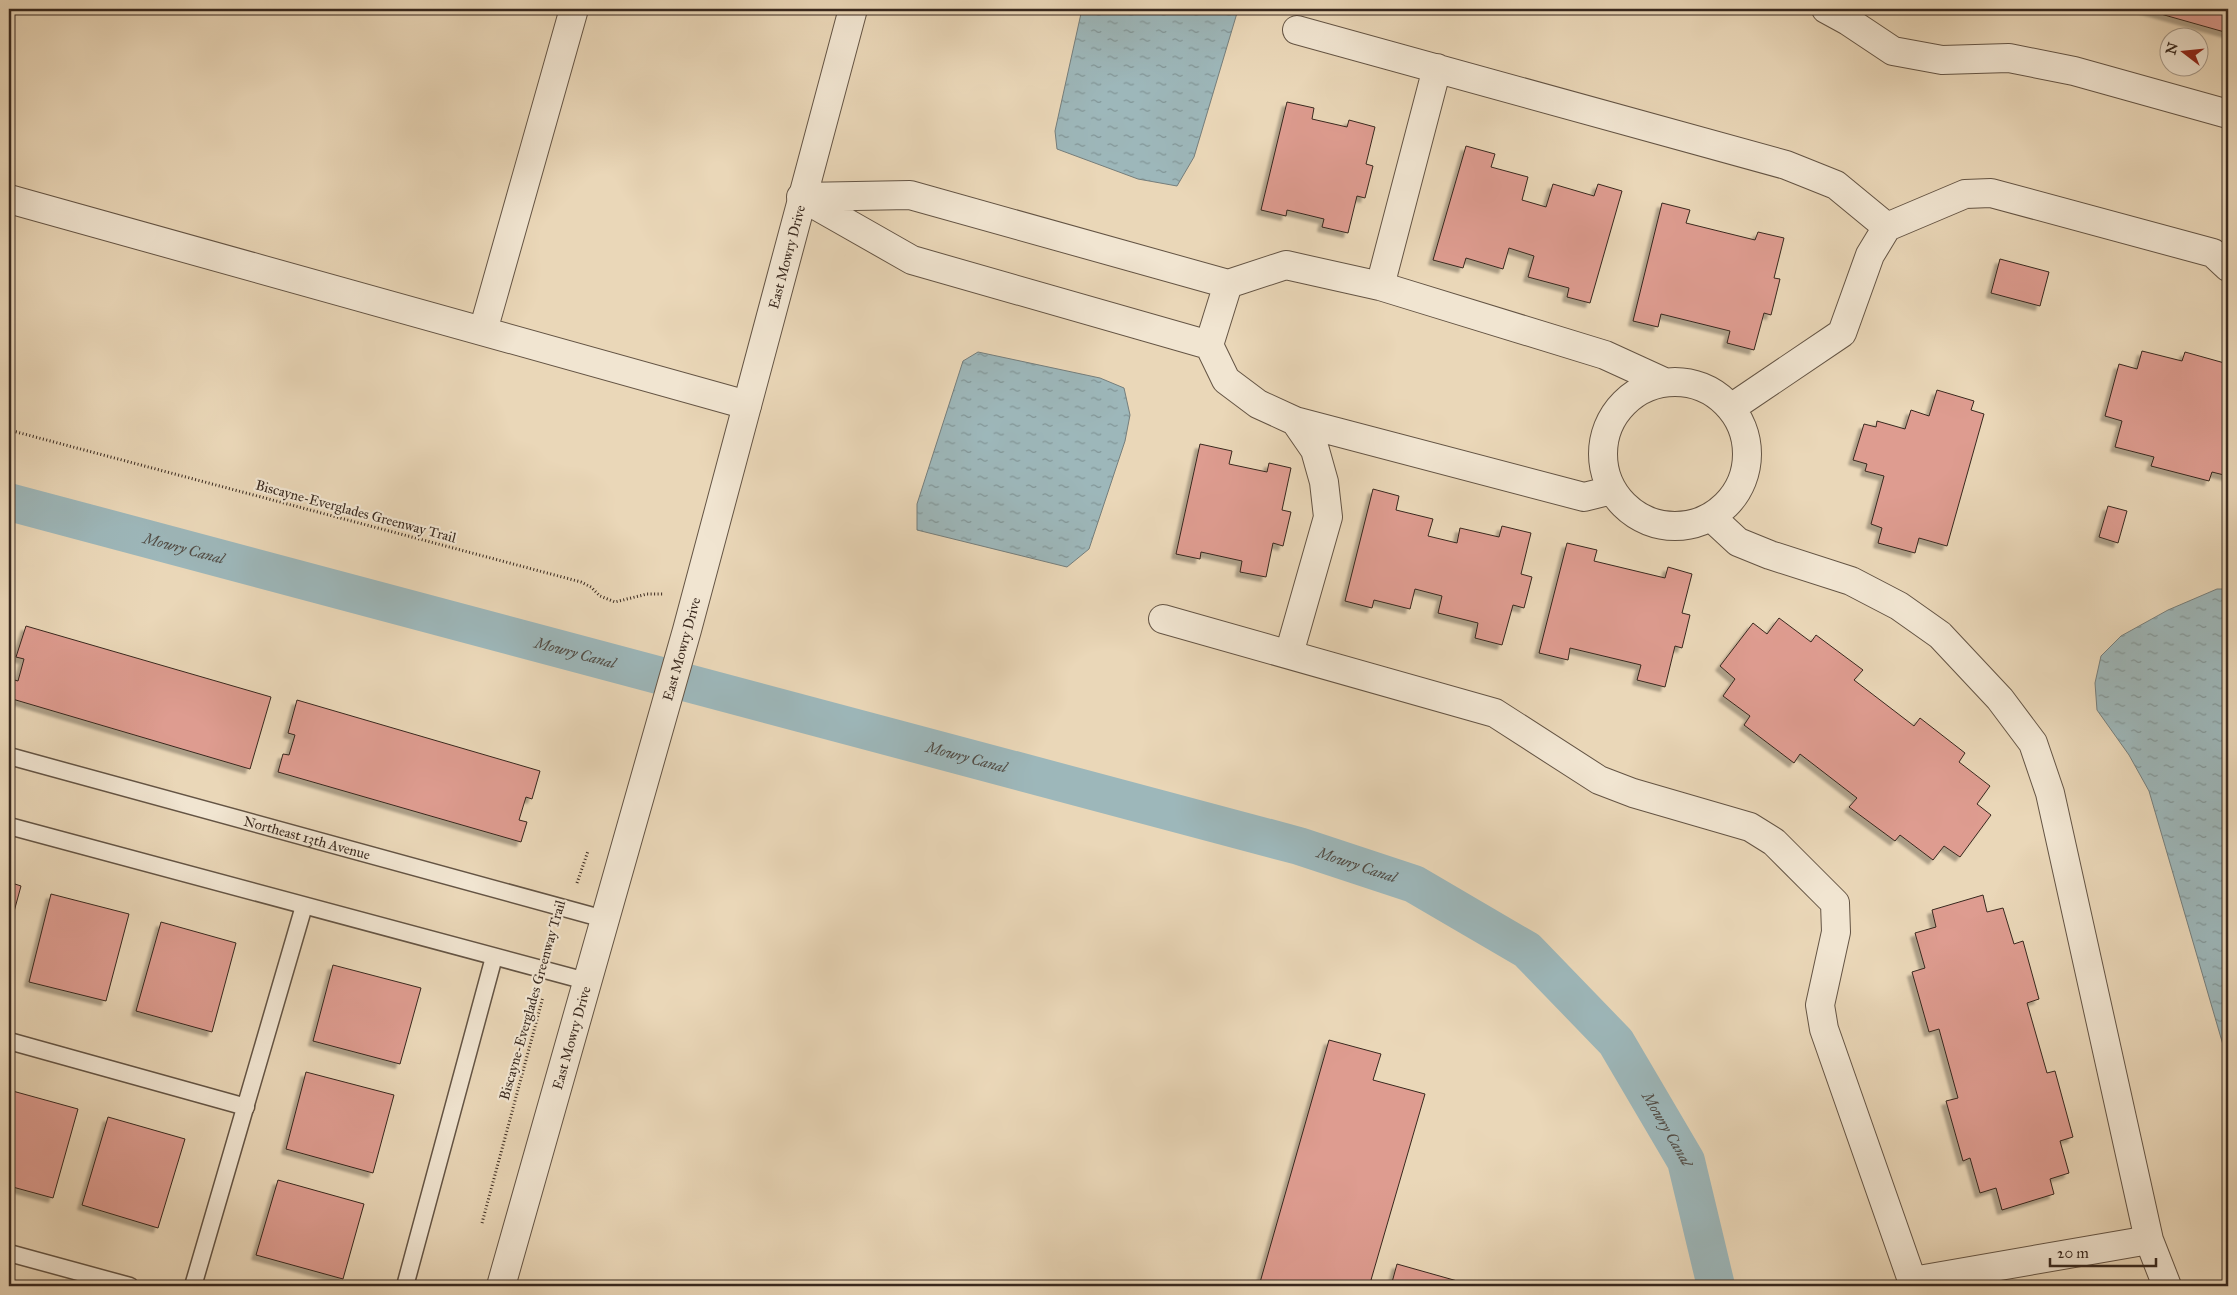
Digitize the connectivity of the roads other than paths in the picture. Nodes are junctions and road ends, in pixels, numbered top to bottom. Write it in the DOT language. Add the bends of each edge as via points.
graph roads {
  1 [pos="574,9"];
  2 [pos="853,9"];
  3 [pos="1826,9"];
  4 [pos="1296,30"];
  5 [pos="1437,68"];
  6 [pos="2228,114"];
  7 [pos="801,197"];
  8 [pos="9,199"];
  9 [pos="1887,227"];
  10 [pos="2228,267"];
  11 [pos="1228,284"];
  12 [pos="1380,286"];
  13 [pos="483,331"];
  14 [pos="1209,345"];
  15 [pos="1664,382"];
  16 [pos="747,405"];
  17 [pos="1732,408"];
  18 [pos="1295,421"];
  19 [pos="1612,490"];
  20 [pos="1711,517"];
  21 [pos="1163,619"];
  22 [pos="1289,654"];
  23 [pos="9,756"];
  24 [pos="9,826"];
  25 [pos="304,906"];
  26 [pos="604,919"];
  27 [pos="494,958"];
  28 [pos="586,981"];
  29 [pos="9,1041"];
  30 [pos="246,1106"];
  31 [pos="2149,1240"];
  32 [pos="9,1253"];
  33 [pos="1913,1284"];
  34 [pos="130,1286"];
  35 [pos="193,1286"];
  36 [pos="405,1286"];
  37 [pos="501,1286"];
  38 [pos="2168,1286"];
  1 -- 13 [label="street"];
  2 -- 7 [label="street, East Mowry Drive"];
  3 -- 6 [label="street" via="1893,51 1942,60 2009,58 2074,71"];
  4 -- 5 [label="street"];
  5 -- 9 [label="street" via="1786,165 1836,185"];
  5 -- 12 [label="street"];
  7 -- 11 [label="street" via="910,195"];
  7 -- 14 [label="street" via="912,260"];
  7 -- 16 [label="street, East Mowry Drive"];
  8 -- 13 [label="street"];
  9 -- 10 [label="street" via="1965,194 1991,194 2213,253"];
  9 -- 17 [label="street" via="1870,255 1842,333"];
  11 -- 12 [label="street" via="1286,265"];
  11 -- 14 [label="street"];
  12 -- 15 [label="street" via="1605,355"];
  13 -- 16 [label="street"];
  14 -- 18 [label="street" via="1226,380 1258,404"];
  15 -- 17 [label="street" via="1697,385 1712,391"];
  15 -- 19 [label="street" via="1642,389 1629,398 1610,422 1603,445 1604,468"];
  16 -- 26 [label="street, East Mowry Drive" via="687,630"];
  17 -- 20 [label="street" via="1744,429 1748,454 1743,479 1731,500"];
  18 -- 19 [label="street" via="1584,498"];
  18 -- 22 [label="street" via="1315,450 1324,482 1328,517"];
  19 -- 20 [label="street" via="1626,508 1646,520 1667,526 1690,525"];
  20 -- 31 [label="street" via="1738,542 1851,581 1899,606 1940,635 1977,672 2033,743 2050,793"];
  21 -- 22 [label="street"];
  22 -- 33 [label="street" via="1495,713 1599,780 1750,827 1774,842 1835,903 1836,932 1820,1004 1824,1029"];
  23 -- 26 [label="lane, Northeast 13th Avenue"];
  24 -- 25 [label="lane"];
  25 -- 27 [label="lane"];
  25 -- 30 [label="lane"];
  26 -- 28 [label="street, East Mowry Drive"];
  27 -- 28 [label="lane"];
  27 -- 36 [label="lane"];
  28 -- 37 [label="street, East Mowry Drive"];
  29 -- 30 [label="lane"];
  30 -- 35 [label="lane"];
  31 -- 33 [label="street"];
  31 -- 38 [label="street"];
  32 -- 34 [label="lane"];
}
